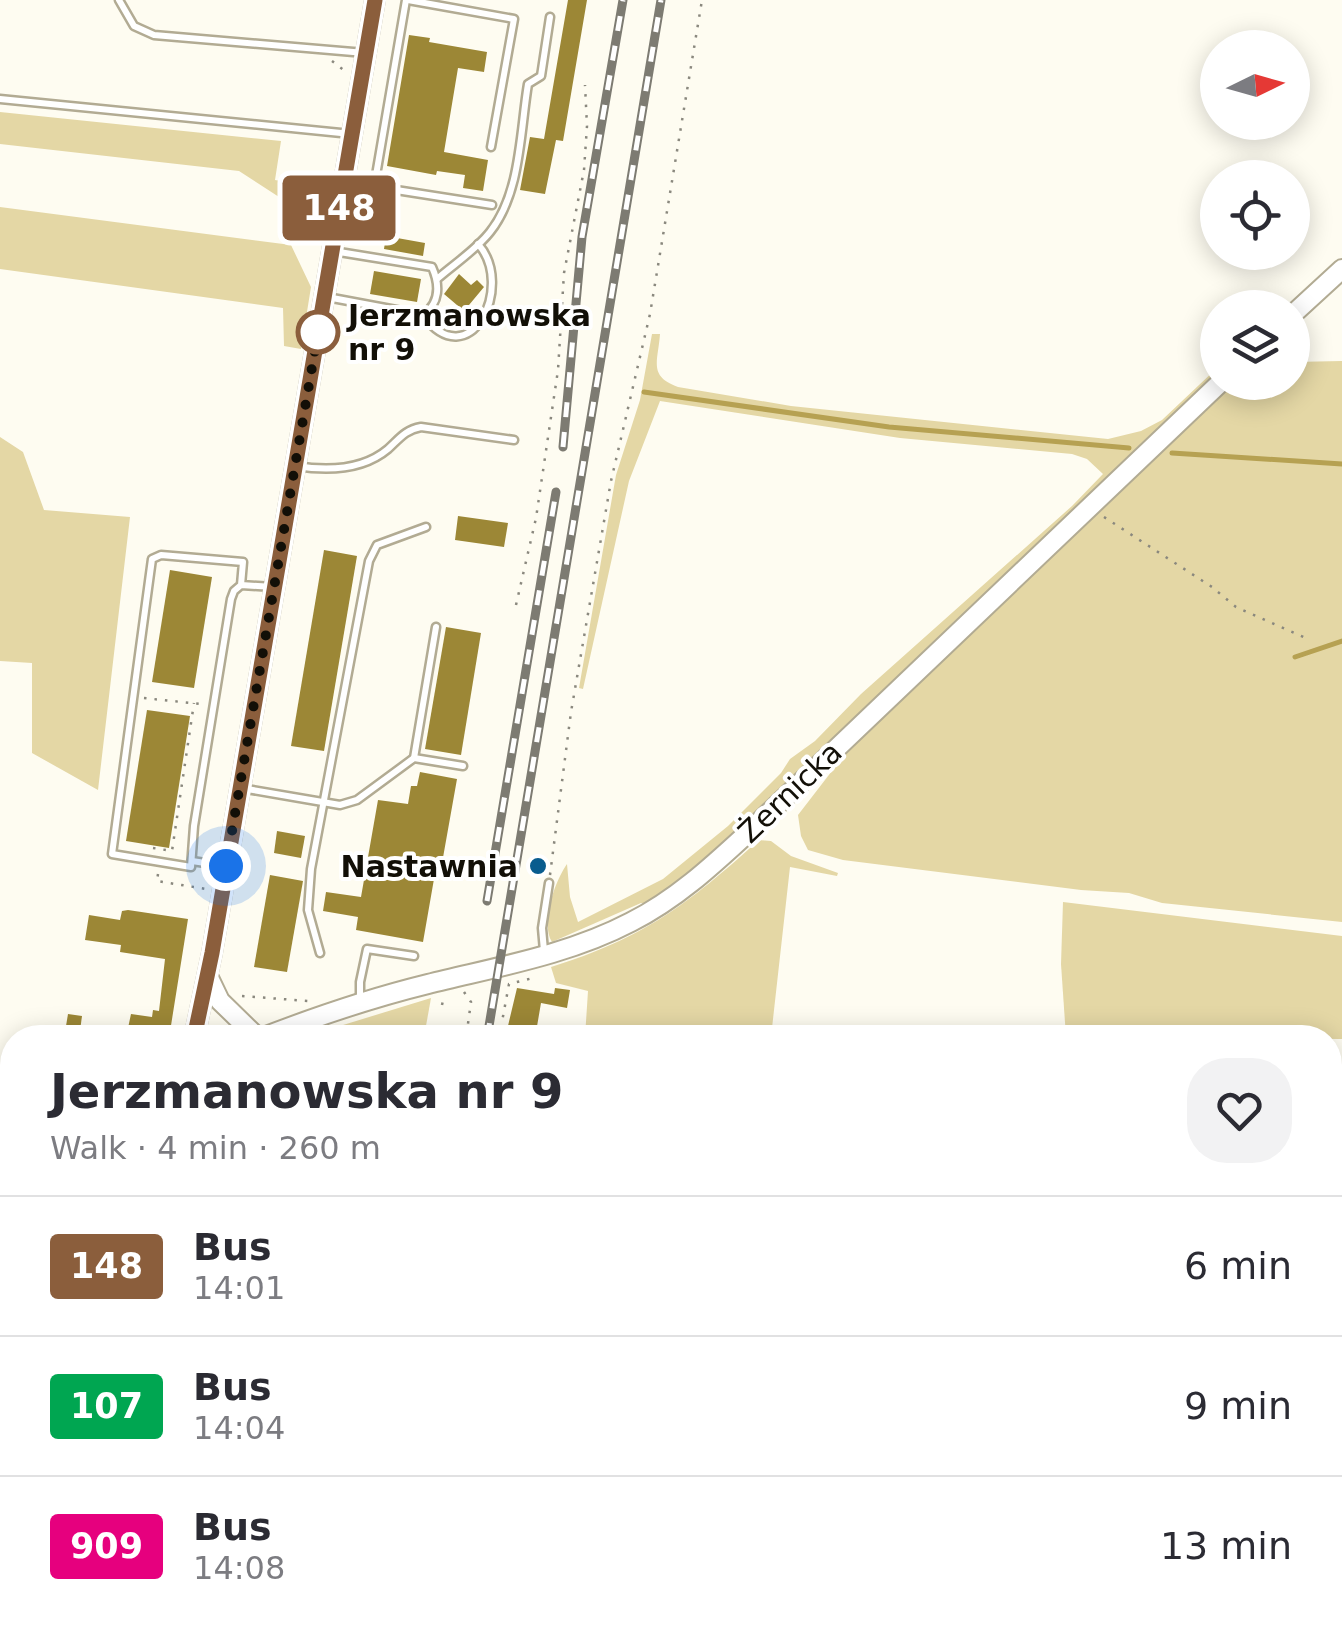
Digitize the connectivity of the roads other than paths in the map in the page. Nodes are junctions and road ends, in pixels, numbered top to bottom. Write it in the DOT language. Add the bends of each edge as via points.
graph roads {
  1 [pos="119,0"];
  2 [pos="375,0"];
  3 [pos="407,0"];
  4 [pos="550,17"];
  5 [pos="366,53"];
  6 [pos="0,100"];
  7 [pos="352,134"];
  8 [pos="490,148"];
  9 [pos="344,182"];
  10 [pos="374,187"];
  11 [pos="492,206"];
  12 [pos="478,244"];
  13 [pos="332,251"];
  14 [pos="1342,269"];
  15 [pos="438,279"];
  16 [pos="324,296"];
  17 [pos="1310,298"];
  18 [pos="423,315"];
  19 [pos="1201,400"];
  20 [pos="514,440"];
  21 [pos="295,466"];
  22 [pos="426,527"];
  23 [pos="241,585"];
  24 [pos="274,588"];
  25 [pos="436,627"];
  26 [pos="414,758"];
  27 [pos="463,766"];
  28 [pos="240,788"];
  29 [pos="323,803"];
  30 [pos="192,860"];
  31 [pos="226,866"];
  32 [pos="549,883"];
  33 [pos="320,953"];
  34 [pos="414,956"];
  35 [pos="538,962"];
  36 [pos="208,976"];
  37 [pos="360,1004"];
  38 [pos="197,1025"];
  39 [pos="246,1025"];
  40 [pos="298,1025"];
  1 -- 5 [label="lane" via="134,26 154,34"];
  2 -- 5 [label="street"];
  3 -- 8 [label="lane" via="514,19"];
  3 -- 10 [label="lane"];
  4 -- 12 [label="lane" via="541,76 528,84 511,192"];
  5 -- 7 [label="street"];
  6 -- 7 [label="lane"];
  7 -- 9 [label="street"];
  9 -- 10 [label="lane"];
  9 -- 13 [label="street"];
  10 -- 11 [label="lane"];
  12 -- 15 [label="lane"];
  12 -- 18 [label="lane" via="490,258 493,282 479,325 450,337"];
  13 -- 15 [label="lane" via="432,267"];
  13 -- 16 [label="street"];
  14 -- 17 [label="street"];
  15 -- 18 [label="lane" via="432,309"];
  16 -- 18 [label="lane"];
  16 -- 21 [label="street"];
  19 -- 35 [label="street, Żernicka" via="690,884 633,922"];
  20 -- 21 [label="lane" via="409,429 359,464"];
  21 -- 24 [label="street"];
  22 -- 29 [label="lane" via="377,544 369,562"];
  23 -- 24 [label="lane"];
  23 -- 30 [label="lane" via="231,599"];
  23 -- 30 [label="lane" via="243,562 161,555 152,560 112,854 191,867"];
  24 -- 28 [label="street"];
  25 -- 26 [label="lane"];
  26 -- 27 [label="lane"];
  26 -- 29 [label="lane" via="358,800"];
  28 -- 29 [label="lane"];
  28 -- 31 [label="street"];
  29 -- 33 [label="lane" via="308,910"];
  30 -- 31 [label="lane"];
  31 -- 36 [label="street"];
  32 -- 35 [label="lane"];
  34 -- 37 [label="lane" via="366,949"];
  35 -- 37 [label="street, Żernicka"];
  36 -- 38 [label="street"];
  36 -- 39 [label="street" via="220,1001"];
  37 -- 40 [label="street, Żernicka"];
}
